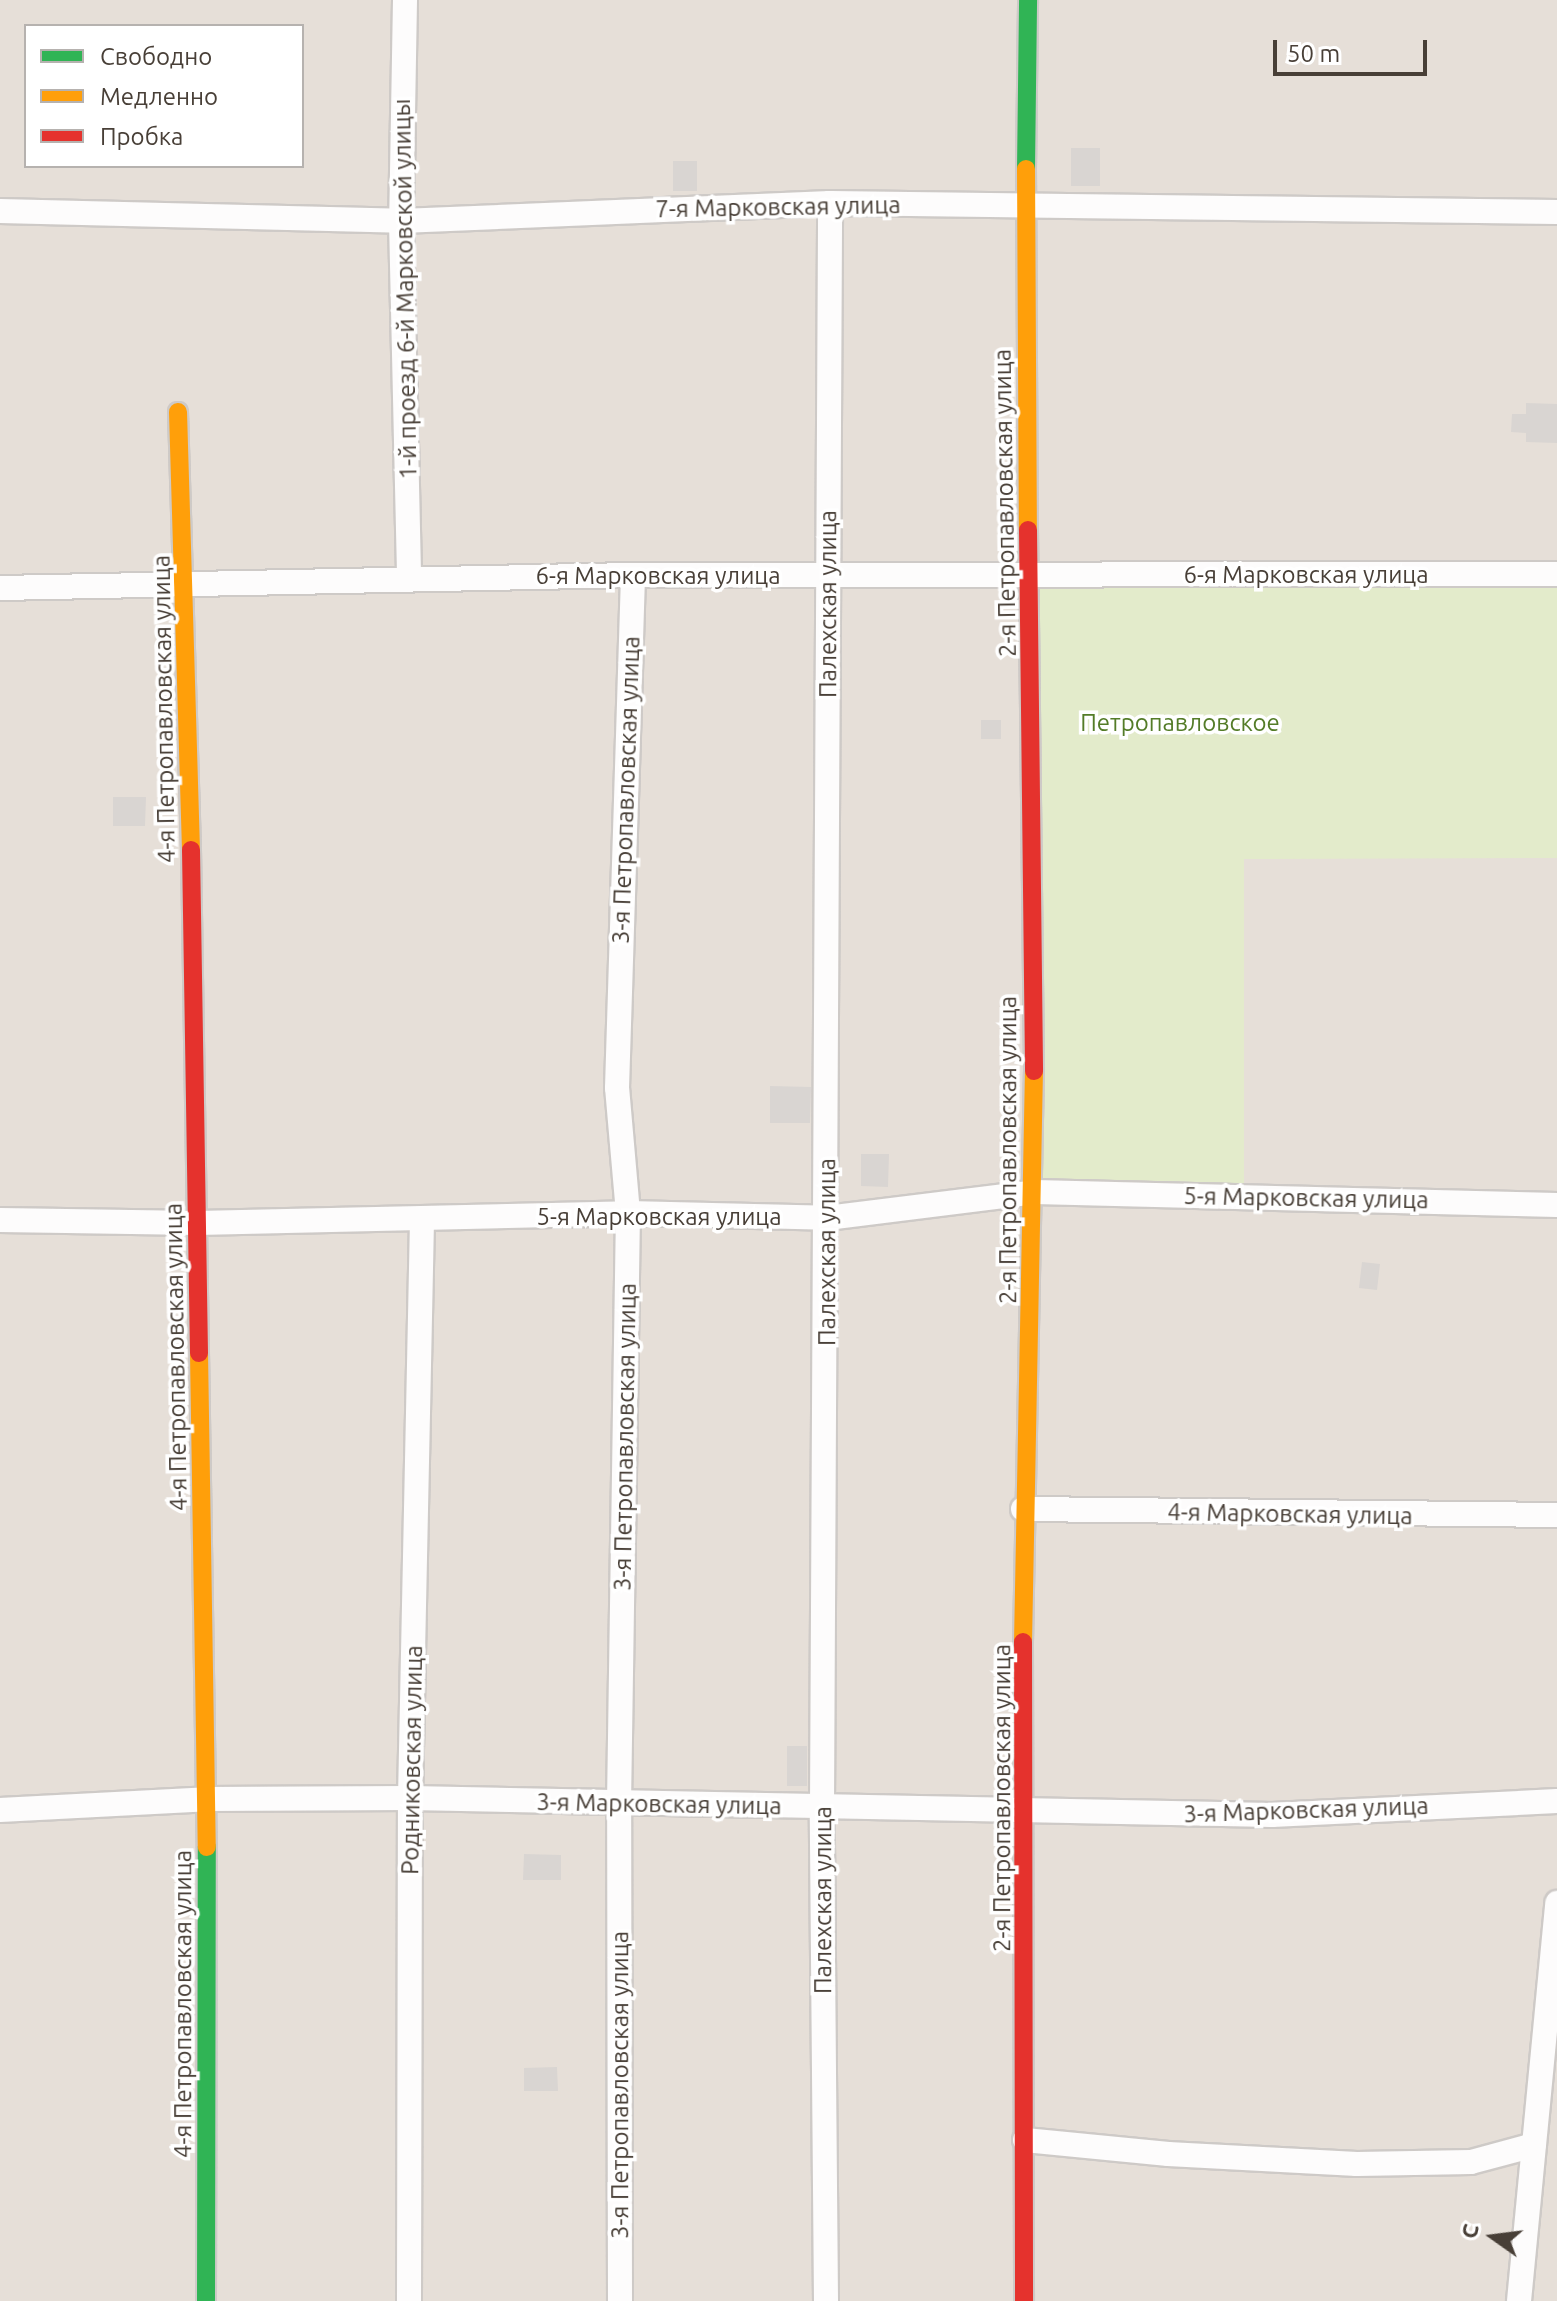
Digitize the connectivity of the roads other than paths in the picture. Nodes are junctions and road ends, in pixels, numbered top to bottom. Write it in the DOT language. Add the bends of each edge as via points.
graph roads {
  1 [pos="405,0"];
  2 [pos="1028,0"];
  3 [pos="830,203"];
  4 [pos="1025,205"];
  5 [pos="0,211"];
  6 [pos="1557,212"];
  7 [pos="401,221"];
  8 [pos="178,412"];
  9 [pos="1557,574"];
  10 [pos="633,575"];
  11 [pos="1030,576"];
  12 [pos="827,577"];
  13 [pos="409,578"];
  14 [pos="186,583"];
  15 [pos="0,588"];
  16 [pos="1035,1192"];
  17 [pos="1557,1205"];
  18 [pos="628,1213"];
  19 [pos="827,1218"];
  20 [pos="0,1220"];
  21 [pos="422,1220"];
  22 [pos="197,1223"];
  23 [pos="1023,1509"];
  24 [pos="1557,1515"];
  25 [pos="410,1798"];
  26 [pos="207,1799"];
  27 [pos="1557,1801"];
  28 [pos="619,1804"];
  29 [pos="822,1807"];
  30 [pos="0,1810"];
  31 [pos="1027,1812"];
  32 [pos="1557,1903"];
  33 [pos="1025,2140"];
  34 [pos="1534,2145"];
  35 [pos="206,2301"];
  36 [pos="409,2301"];
  37 [pos="620,2301"];
  38 [pos="826,2301"];
  39 [pos="1024,2301"];
  40 [pos="1519,2301"];
  1 -- 7 [label="street, 1-й проезд 6-й Марковской улицы"];
  2 -- 4 [label="street, 2-я Петропавловская улица"];
  3 -- 4 [label="street, 7-я Марковская улица"];
  3 -- 7 [label="street, 7-я Марковская улица"];
  3 -- 12 [label="street, Палехская улица"];
  4 -- 6 [label="street, 7-я Марковская улица"];
  4 -- 11 [label="street, 2-я Петропавловская улица"];
  5 -- 7 [label="street, 7-я Марковская улица"];
  7 -- 13 [label="street, 1-й проезд 6-й Марковской улицы"];
  8 -- 14 [label="street, 4-я Петропавловская улица"];
  9 -- 11 [label="street, 6-я Марковская улица"];
  10 -- 12 [label="street, 6-я Марковская улица"];
  10 -- 13 [label="street, 6-я Марковская улица"];
  10 -- 18 [label="street, 3-я Петропавловская улица" via="617,1088"];
  11 -- 12 [label="street, 6-я Марковская улица"];
  11 -- 16 [label="street, 2-я Петропавловская улица"];
  12 -- 19 [label="street, Палехская улица"];
  13 -- 14 [label="street, 6-я Марковская улица"];
  14 -- 15 [label="street, 6-я Марковская улица"];
  14 -- 22 [label="street, 4-я Петропавловская улица"];
  16 -- 17 [label="street, 5-я Марковская улица"];
  16 -- 19 [label="street, 5-я Марковская улица"];
  16 -- 23 [label="street, 2-я Петропавловская улица"];
  18 -- 19 [label="street, 5-я Марковская улица"];
  18 -- 21 [label="street, 5-я Марковская улица"];
  18 -- 28 [label="street, 3-я Петропавловская улица"];
  19 -- 29 [label="street, Палехская улица"];
  20 -- 22 [label="street, 5-я Марковская улица"];
  21 -- 22 [label="street, 5-я Марковская улица"];
  21 -- 25 [label="street, Родниковская улица"];
  22 -- 26 [label="street, 4-я Петропавловская улица"];
  23 -- 24 [label="street, 4-я Марковская улица"];
  23 -- 31 [label="street, 2-я Петропавловская улица"];
  25 -- 26 [label="street, 3-я Марковская улица"];
  25 -- 28 [label="street, 3-я Марковская улица"];
  25 -- 36 [label="street, Родниковская улица"];
  26 -- 30 [label="street, 3-я Марковская улица"];
  26 -- 35 [label="street, 4-я Петропавловская улица"];
  27 -- 31 [label="street, 3-я Марковская улица" via="1272,1815"];
  28 -- 29 [label="street, 3-я Марковская улица"];
  28 -- 37 [label="street, 3-я Петропавловская улица"];
  29 -- 31 [label="street, 3-я Марковская улица"];
  29 -- 38 [label="street, Палехская улица"];
  31 -- 33 [label="street, 2-я Петропавловская улица"];
  32 -- 34 [label="street"];
  33 -- 34 [label="street" via="1357,2164 1471,2162"];
  33 -- 39 [label="street, 2-я Петропавловская улица"];
  34 -- 40 [label="street"];
}
